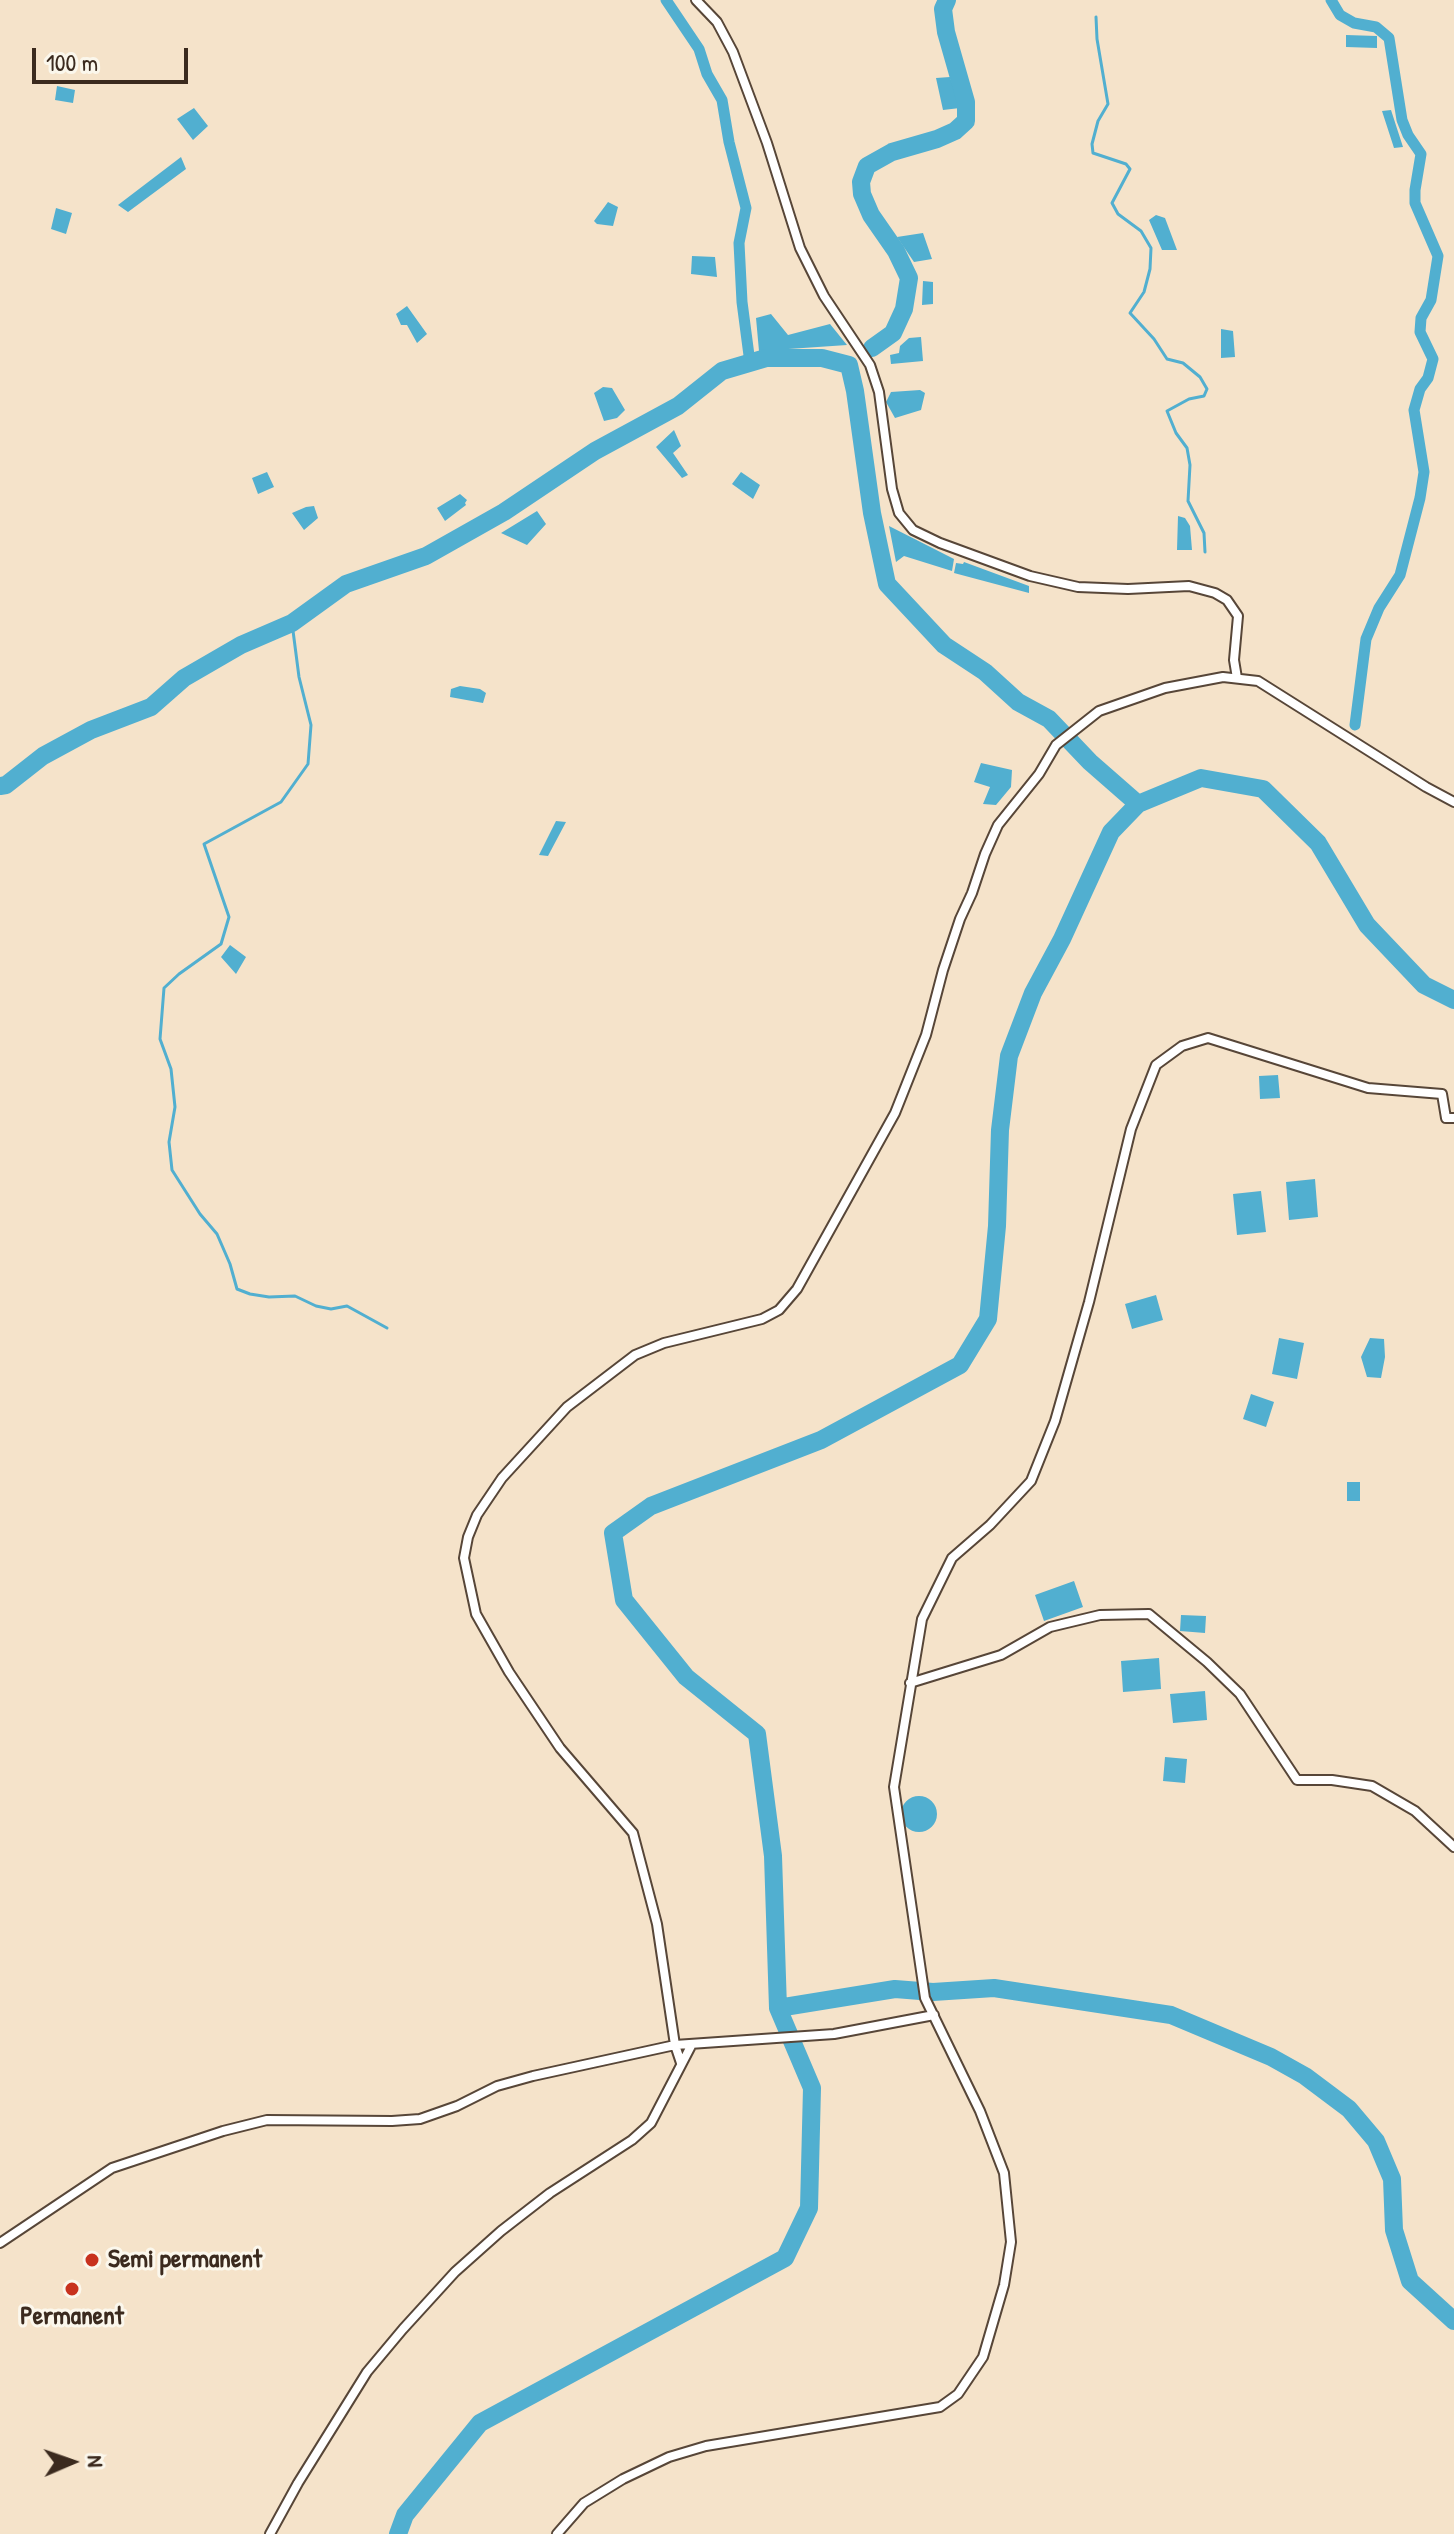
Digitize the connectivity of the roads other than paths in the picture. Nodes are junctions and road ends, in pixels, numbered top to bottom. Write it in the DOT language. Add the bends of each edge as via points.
graph roads {
  1 [pos="696,0"];
  2 [pos="1237,678"];
  3 [pos="1454,802"];
  4 [pos="1454,1118"];
  5 [pos="910,1683"];
  6 [pos="1454,1847"];
  7 [pos="934,2015"];
  8 [pos="675,2045"];
  9 [pos="691,2046"];
  10 [pos="681,2063"];
  11 [pos="0,2243"];
  12 [pos="270,2534"];
  13 [pos="557,2534"];
  1 -- 2 [label="street" via="717,22 733,52 800,248 824,296 870,365 899,513 913,530 940,543 1030,576 1078,587 1189,586 1215,593 1238,616"];
  2 -- 3 [label="street" via="1258,681"];
  2 -- 8 [label="street" via="1165,688 1099,711 1056,745 998,825 951,944 926,1035 895,1113 797,1289 779,1310 762,1319 635,1355 567,1407 502,1478 477,1515 464,1558 476,1614 560,1748 633,1833 657,1924"];
  4 -- 5 [label="street" via="1446,1118 1442,1094 1368,1088 1208,1038 1182,1046 1156,1065 1131,1129 1089,1302 1049,1436 1031,1481 952,1558 922,1619"];
  5 -- 6 [label="street" via="1001,1655 1050,1627 1100,1615 1149,1614 1240,1694 1297,1780 1372,1786 1415,1811"];
  5 -- 7 [label="street" via="894,1787 925,1998"];
  7 -- 9 [label="street" via="834,2034"];
  7 -- 13 [label="street" via="1004,2173 1011,2242 983,2357 958,2394 940,2407 706,2446 669,2457 584,2503"];
  8 -- 9 [label="street"];
  8 -- 10 [label="street"];
  8 -- 11 [label="street" via="497,2086 420,2119 267,2120 223,2131 112,2168"];
  9 -- 10 [label="street"];
  10 -- 12 [label="street" via="651,2123 501,2231 403,2329 367,2372"];
}
